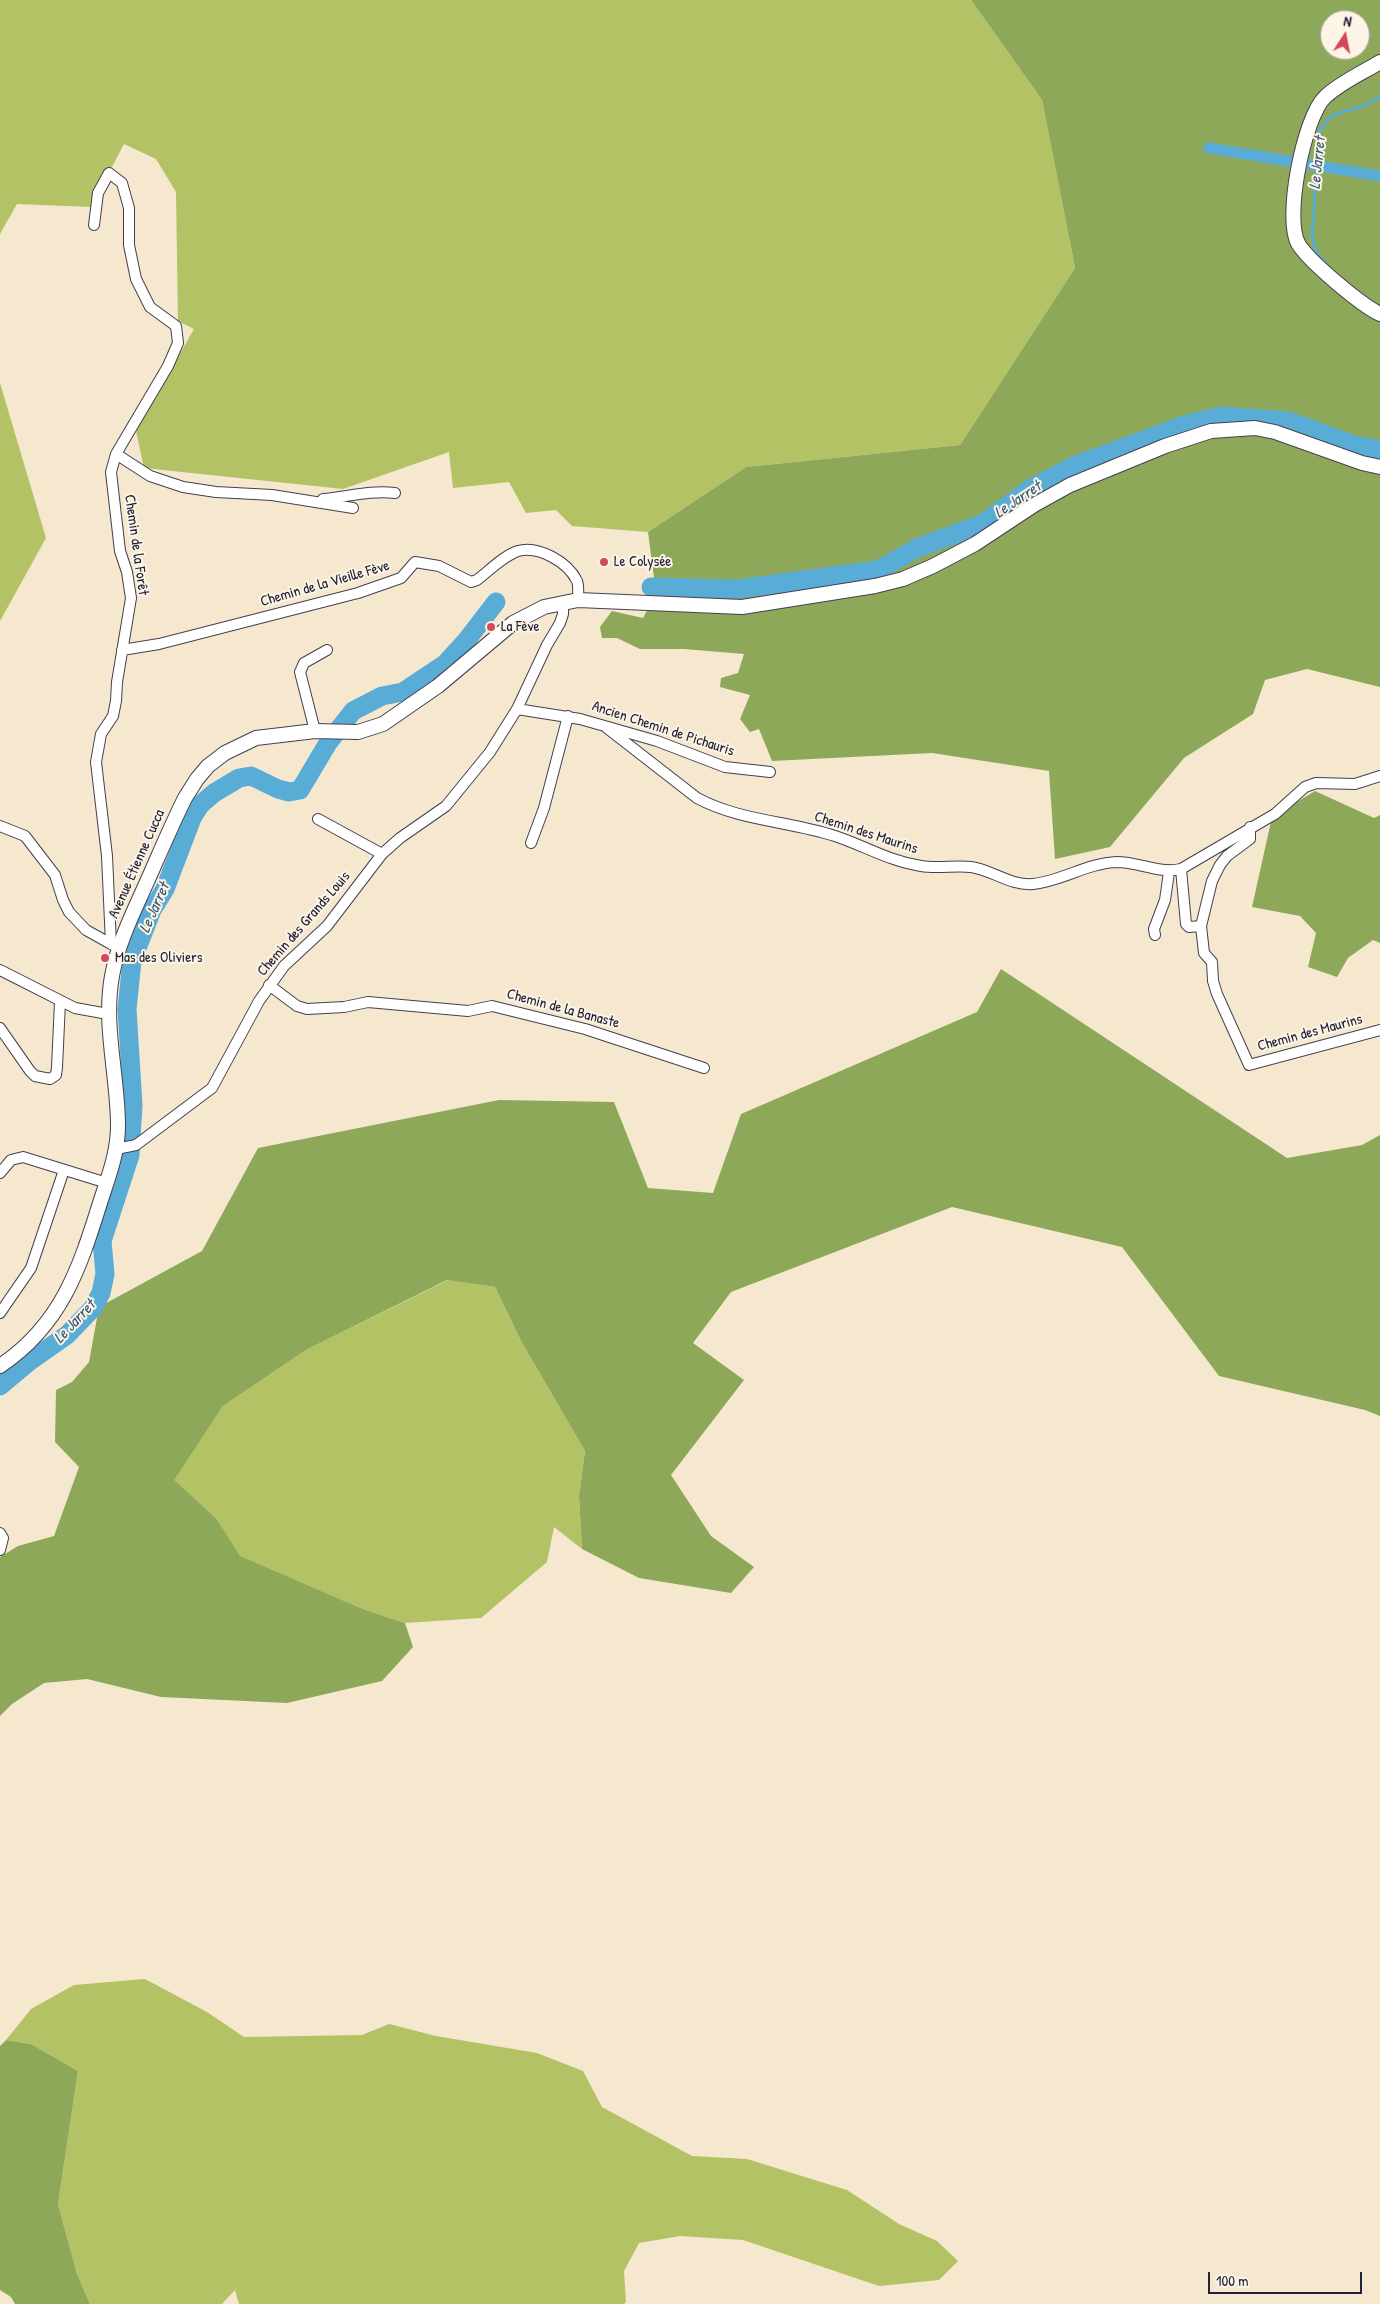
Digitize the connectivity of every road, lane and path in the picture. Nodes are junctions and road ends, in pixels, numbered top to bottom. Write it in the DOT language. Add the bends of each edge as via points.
graph roads {
  1 [pos="1380,62"];
  2 [pos="94,225"];
  3 [pos="1380,314"];
  4 [pos="116,454"];
  5 [pos="1380,467"];
  6 [pos="395,493"];
  7 [pos="307,500"];
  8 [pos="353,508"];
  9 [pos="578,600"];
  10 [pos="563,602"];
  11 [pos="122,650"];
  12 [pos="327,650"];
  13 [pos="517,709"];
  14 [pos="568,716"];
  15 [pos="607,728"];
  16 [pos="321,731"];
  17 [pos="770,772"];
  18 [pos="1380,776"];
  19 [pos="318,819"];
  20 [pos="0,826"];
  21 [pos="1250,827"];
  22 [pos="531,843"];
  23 [pos="382,854"];
  24 [pos="1181,869"];
  25 [pos="1169,872"];
  26 [pos="1201,926"];
  27 [pos="1155,935"];
  28 [pos="115,945"];
  29 [pos="0,970"];
  30 [pos="270,985"];
  31 [pos="60,1002"];
  32 [pos="108,1014"];
  33 [pos="0,1028"];
  34 [pos="1380,1030"];
  35 [pos="704,1068"];
  36 [pos="120,1148"];
  37 [pos="64,1170"];
  38 [pos="0,1173"];
  39 [pos="106,1183"];
  40 [pos="0,1314"];
  41 [pos="0,1366"];
  42 [pos="0,1533"];
  43 [pos="0,1550"];
  1 -- 3 [label="main road" via="1338,87 1315,109 1300,162 1294,216 1294,232 1299,245 1315,263"];
  2 -- 4 [label="street, Chemin de la Forêt" via="98,193 109,173 122,183 129,208 129,245 136,280 150,307 176,326 178,343"];
  4 -- 7 [label="street" via="150,476 183,487"];
  4 -- 11 [label="street, Chemin de la Forêt" via="111,472 120,551 128,572 131,598"];
  5 -- 9 [label="main road, Avenue Étienne Cucca" via="1362,464 1275,432 1255,428 1211,431 1070,484 975,544 933,566 875,586 742,607"];
  6 -- 7 [label="street" via="376,491"];
  7 -- 8 [label="street"];
  9 -- 10 [label="main road, Avenue Étienne Cucca"];
  9 -- 11 [label="street, Chemin de la Vieille Fève" via="578,582 572,572 542,552 520,550 471,582 439,566 415,562 401,578 358,593 159,644"];
  10 -- 13 [label="street, Chemin des Grands Louis" via="560,623"];
  10 -- 16 [label="main road, Avenue Étienne Cucca" via="544,607 513,623 438,686 400,714 370,730 348,733"];
  11 -- 28 [label="street, Chemin de la Forêt" via="113,716 101,734 96,762"];
  12 -- 16 [label="street" via="304,663 300,672"];
  13 -- 14 [label="street, Ancien Chemin de Pichauris"];
  13 -- 23 [label="street, Chemin des Grands Louis" via="490,752 446,806"];
  14 -- 15 [label="street, Ancien Chemin de Pichauris"];
  14 -- 22 [label="street" via="544,808"];
  15 -- 17 [label="street, Ancien Chemin de Pichauris" via="657,741 725,767"];
  15 -- 25 [label="street, Chemin des Maurins" via="696,798 713,807 835,836 875,854 911,864 971,867 1016,883 1032,884 1108,863 1125,862"];
  16 -- 28 [label="main road, Avenue Étienne Cucca" via="256,738 225,753 197,779 177,813"];
  18 -- 21 [label="street, Chemin des Maurins" via="1355,784 1316,783 1305,787 1275,814"];
  19 -- 23 [label="street"];
  20 -- 28 [label="street" via="25,836 55,875 69,912 86,930"];
  21 -- 24 [label="street, Chemin des Maurins"];
  21 -- 26 [label="street" via="1250,839 1227,856 1212,881"];
  23 -- 30 [label="street, Chemin des Grands Louis" via="327,926 284,966"];
  24 -- 25 [label="street, Chemin des Maurins"];
  24 -- 26 [label="street" via="1186,924"];
  25 -- 27 [label="street"];
  26 -- 34 [label="street, Chemin des Maurins" via="1204,953 1212,962 1217,994 1249,1065"];
  28 -- 32 [label="main road, Avenue Étienne Cucca"];
  29 -- 31 [label="street"];
  30 -- 35 [label="street, Chemin de la Banaste" via="297,1006 307,1009 368,1002 468,1012 492,1006 585,1029"];
  30 -- 36 [label="street, Chemin des Grands Louis" via="212,1088 136,1145"];
  31 -- 32 [label="street"];
  31 -- 33 [label="street" via="58,1067 50,1079 35,1076 30,1071"];
  32 -- 36 [label="main road, Avenue Étienne Cucca"];
  36 -- 39 [label="main road, Avenue Étienne Cucca"];
  37 -- 38 [label="street" via="18,1157 10,1160"];
  37 -- 39 [label="street"];
  37 -- 40 [label="street" via="31,1268"];
  39 -- 41 [label="main road, Avenue Étienne Cucca" via="82,1259 68,1291 39,1332"];
  42 -- 43 [label="street"];
}
